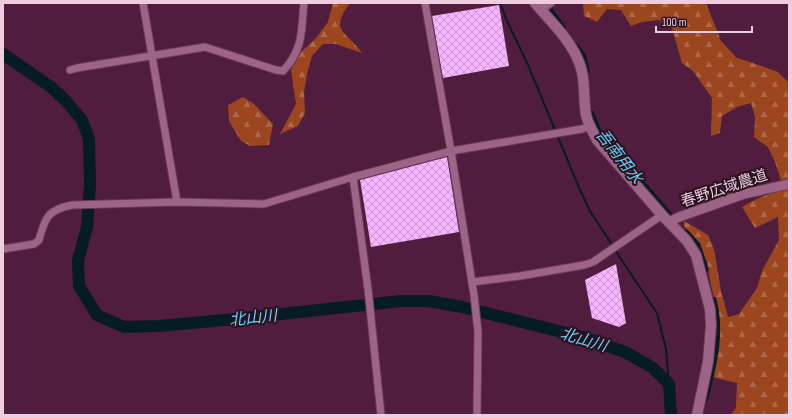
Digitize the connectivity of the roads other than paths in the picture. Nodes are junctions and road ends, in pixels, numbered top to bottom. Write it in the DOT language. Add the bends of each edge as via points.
graph roads {
  1 [pos="143,3"];
  2 [pos="304,3"];
  3 [pos="425,3"];
  4 [pos="544,6"];
  5 [pos="152,56"];
  6 [pos="70,70"];
  7 [pos="590,126"];
  8 [pos="451,151"];
  9 [pos="353,177"];
  10 [pos="789,184"];
  11 [pos="177,202"];
  12 [pos="662,215"];
  13 [pos="669,222"];
  14 [pos="3,248"];
  15 [pos="472,282"];
  16 [pos="381,415"];
  17 [pos="477,415"];
  18 [pos="697,415"];
  1 -- 5 [label="street"];
  2 -- 5 [label="street" via="300,46 284,70 276,70 208,47"];
  3 -- 8 [label="street"];
  4 -- 7 [label="main road" via="581,66 586,116"];
  5 -- 6 [label="street"];
  5 -- 11 [label="street"];
  7 -- 8 [label="street"];
  7 -- 12 [label="main road" via="597,140"];
  8 -- 9 [label="street"];
  8 -- 15 [label="street"];
  9 -- 11 [label="street" via="264,204"];
  9 -- 16 [label="street"];
  10 -- 13 [label="street, 春野広域農道" via="738,196"];
  11 -- 14 [label="street" via="58,208 51,213 39,240 34,244"];
  12 -- 13 [label="main road"];
  12 -- 15 [label="street" via="593,262"];
  13 -- 18 [label="main road" via="687,241 696,256 710,309 710,349"];
  15 -- 17 [label="street" via="478,332"];
}
